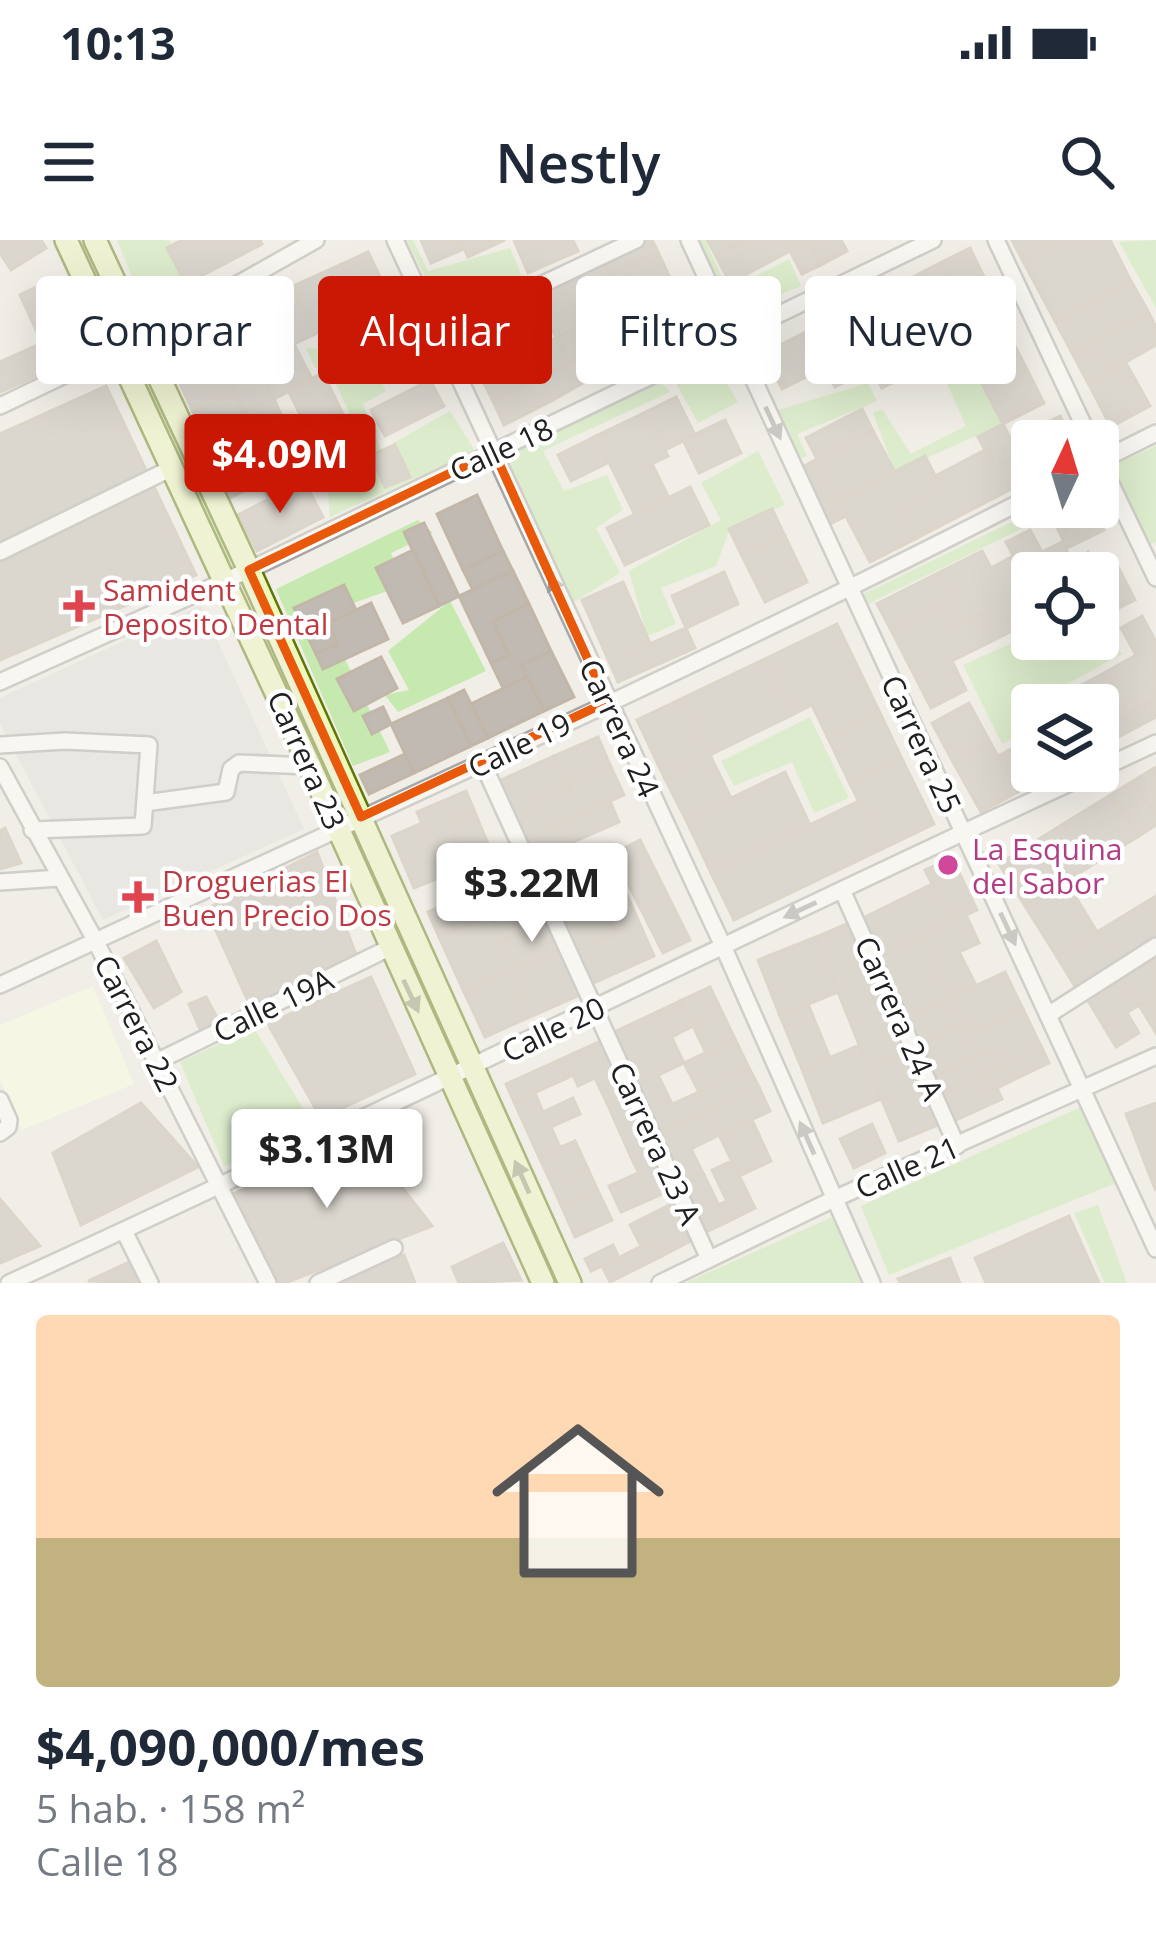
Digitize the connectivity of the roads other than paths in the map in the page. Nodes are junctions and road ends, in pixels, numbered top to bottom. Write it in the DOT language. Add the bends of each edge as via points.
graph roads {
  1 [pos="66,240"];
  2 [pos="95,240"];
  3 [pos="316,240"];
  4 [pos="395,240"];
  5 [pos="636,240"];
  6 [pos="689,240"];
  7 [pos="933,240"];
  8 [pos="996,240"];
  9 [pos="83,276"];
  10 [pos="111,276"];
  11 [pos="252,276"];
  12 [pos="412,276"];
  13 [pos="705,276"];
  14 [pos="552,280"];
  15 [pos="781,316"];
  16 [pos="47,384"];
  17 [pos="133,384"];
  18 [pos="161,384"];
  19 [pos="463,384"];
  20 [pos="638,384"];
  21 [pos="755,384"];
  22 [pos="0,406"];
  23 [pos="1081,420"];
  24 [pos="1156,433"];
  25 [pos="1119,451"];
  26 [pos="494,452"];
  27 [pos="172,468"];
  28 [pos="1119,501"];
  29 [pos="1011,507"];
  30 [pos="0,552"];
  31 [pos="249,570"];
  32 [pos="1156,578"];
  33 [pos="226,581"];
  34 [pos="850,589"];
  35 [pos="0,682"];
  36 [pos="607,702"];
  37 [pos="1156,743"];
  38 [pos="0,745"];
  39 [pos="1119,761"];
  40 [pos="483,764"];
  41 [pos="310,766"];
  42 [pos="0,767"];
  43 [pos="1051,792"];
  44 [pos="145,803"];
  45 [pos="361,818"];
  46 [pos="337,828"];
  47 [pos="32,830"];
  48 [pos="963,832"];
  49 [pos="60,878"];
  50 [pos="0,881"];
  51 [pos="842,890"];
  52 [pos="95,940"];
  53 [pos="723,946"];
  54 [pos="1156,946"];
  55 [pos="389,948"];
  56 [pos="0,985"];
  57 [pos="594,1009"];
  58 [pos="1048,1015"];
  59 [pos="1156,1056"];
  60 [pos="156,1062"];
  61 [pos="472,1069"];
  62 [pos="450,1079"];
  63 [pos="1082,1088"];
  64 [pos="0,1100"];
  65 [pos="0,1133"];
  66 [pos="957,1146"];
  67 [pos="221,1187"];
  68 [pos="834,1199"];
  69 [pos="124,1231"];
  70 [pos="394,1248"];
  71 [pos="1156,1249"];
  72 [pos="709,1259"];
  73 [pos="42,1276"];
  74 [pos="9,1283"];
  75 [pos="149,1283"];
  76 [pos="268,1283"];
  77 [pos="318,1283"];
  78 [pos="543,1283"];
  79 [pos="570,1283"];
  80 [pos="660,1283"];
  81 [pos="872,1283"];
  1 -- 9 [label="street, Carrera 23"];
  2 -- 10 [label="street, Carrera 23"];
  3 -- 11 [label="street"];
  4 -- 12 [label="street, Carrera 24"];
  5 -- 14 [label="street"];
  6 -- 13 [label="street, Carrera 25"];
  7 -- 15 [label="street, Calle 18"];
  8 -- 23 [label="street"];
  16 -- 22 [label="street"];
  17 -- 27 [label="street, Carrera 23"];
  18 -- 31 [label="street, Carrera 23"];
  19 -- 26 [label="street, Carrera 24"];
  20 -- 26 [label="street, Calle 18"];
  21 -- 34 [label="street, Carrera 25, one-way"];
  24 -- 25 [label="street"];
  26 -- 31 [label="street, Calle 18"];
  36 -- 26 [label="street, Carrera 24, one-way"];
  27 -- 30 [label="street"];
  27 -- 33 [label="street, Carrera 23"];
  28 -- 32 [label="street"];
  29 -- 34 [label="street, Calle 19"];
  31 -- 33 [label="street, Calle 18"];
  31 -- 45 [label="street, Carrera 23"];
  33 -- 35 [label="street, Calle 18"];
  33 -- 41 [label="street, Carrera 23"];
  34 -- 36 [label="street, Calle 19"];
  34 -- 48 [label="street, Carrera 25"];
  36 -- 40 [label="street, Calle 19"];
  36 -- 53 [label="street, Carrera 24"];
  37 -- 39 [label="street, Calle 20"];
  38 -- 44 [label="street" via="149,745"];
  40 -- 45 [label="street, Calle 19"];
  40 -- 57 [label="street, Carrera 23 A"];
  41 -- 44 [label="street" via="239,763 226,792"];
  41 -- 46 [label="street, Carrera 23"];
  42 -- 47 [label="street, Carrera 22"];
  43 -- 48 [label="street, Calle 20"];
  44 -- 47 [label="street" via="143,826"];
  45 -- 46 [label="street, Calle 19"];
  45 -- 61 [label="street, Carrera 23"];
  46 -- 52 [label="street, Calle 19"];
  46 -- 55 [label="street, Carrera 23"];
  47 -- 49 [label="street, Carrera 22"];
  48 -- 51 [label="street, Calle 20"];
  48 -- 58 [label="street, Carrera 25, one-way"];
  49 -- 50 [label="street"];
  49 -- 52 [label="street, Carrera 22"];
  51 -- 53 [label="street, Calle 20, one-way"];
  51 -- 66 [label="street, Carrera 24 A"];
  52 -- 56 [label="street, Calle 19"];
  52 -- 60 [label="street, Carrera 22"];
  53 -- 57 [label="street, Calle 20"];
  68 -- 53 [label="street, Carrera 24, one-way"];
  54 -- 58 [label="street"];
  55 -- 60 [label="street, Calle 19A"];
  55 -- 62 [label="street, Carrera 23, one-way"];
  57 -- 61 [label="street, Calle 20"];
  57 -- 72 [label="street, Carrera 23 A"];
  58 -- 63 [label="street, Carrera 25"];
  59 -- 63 [label="street, Calle 21"];
  60 -- 67 [label="street, Carrera 22"];
  61 -- 62 [label="street, Calle 20"];
  79 -- 61 [label="street, Carrera 23, one-way"];
  62 -- 67 [label="street, Calle 20"];
  62 -- 78 [label="street, Carrera 23"];
  63 -- 66 [label="street, Calle 21"];
  63 -- 71 [label="street, Carrera 25"];
  64 -- 65 [label="street" via="9,1120"];
  66 -- 68 [label="street, Calle 21"];
  67 -- 69 [label="street, Calle 20"];
  67 -- 76 [label="street, Carrera 22"];
  68 -- 72 [label="street, Calle 21"];
  68 -- 81 [label="street, Carrera 24"];
  69 -- 73 [label="street, Calle 20"];
  69 -- 75 [label="street"];
  70 -- 77 [label="street"];
  72 -- 80 [label="street, Calle 21"];
  73 -- 74 [label="street, Calle 20"];
}
